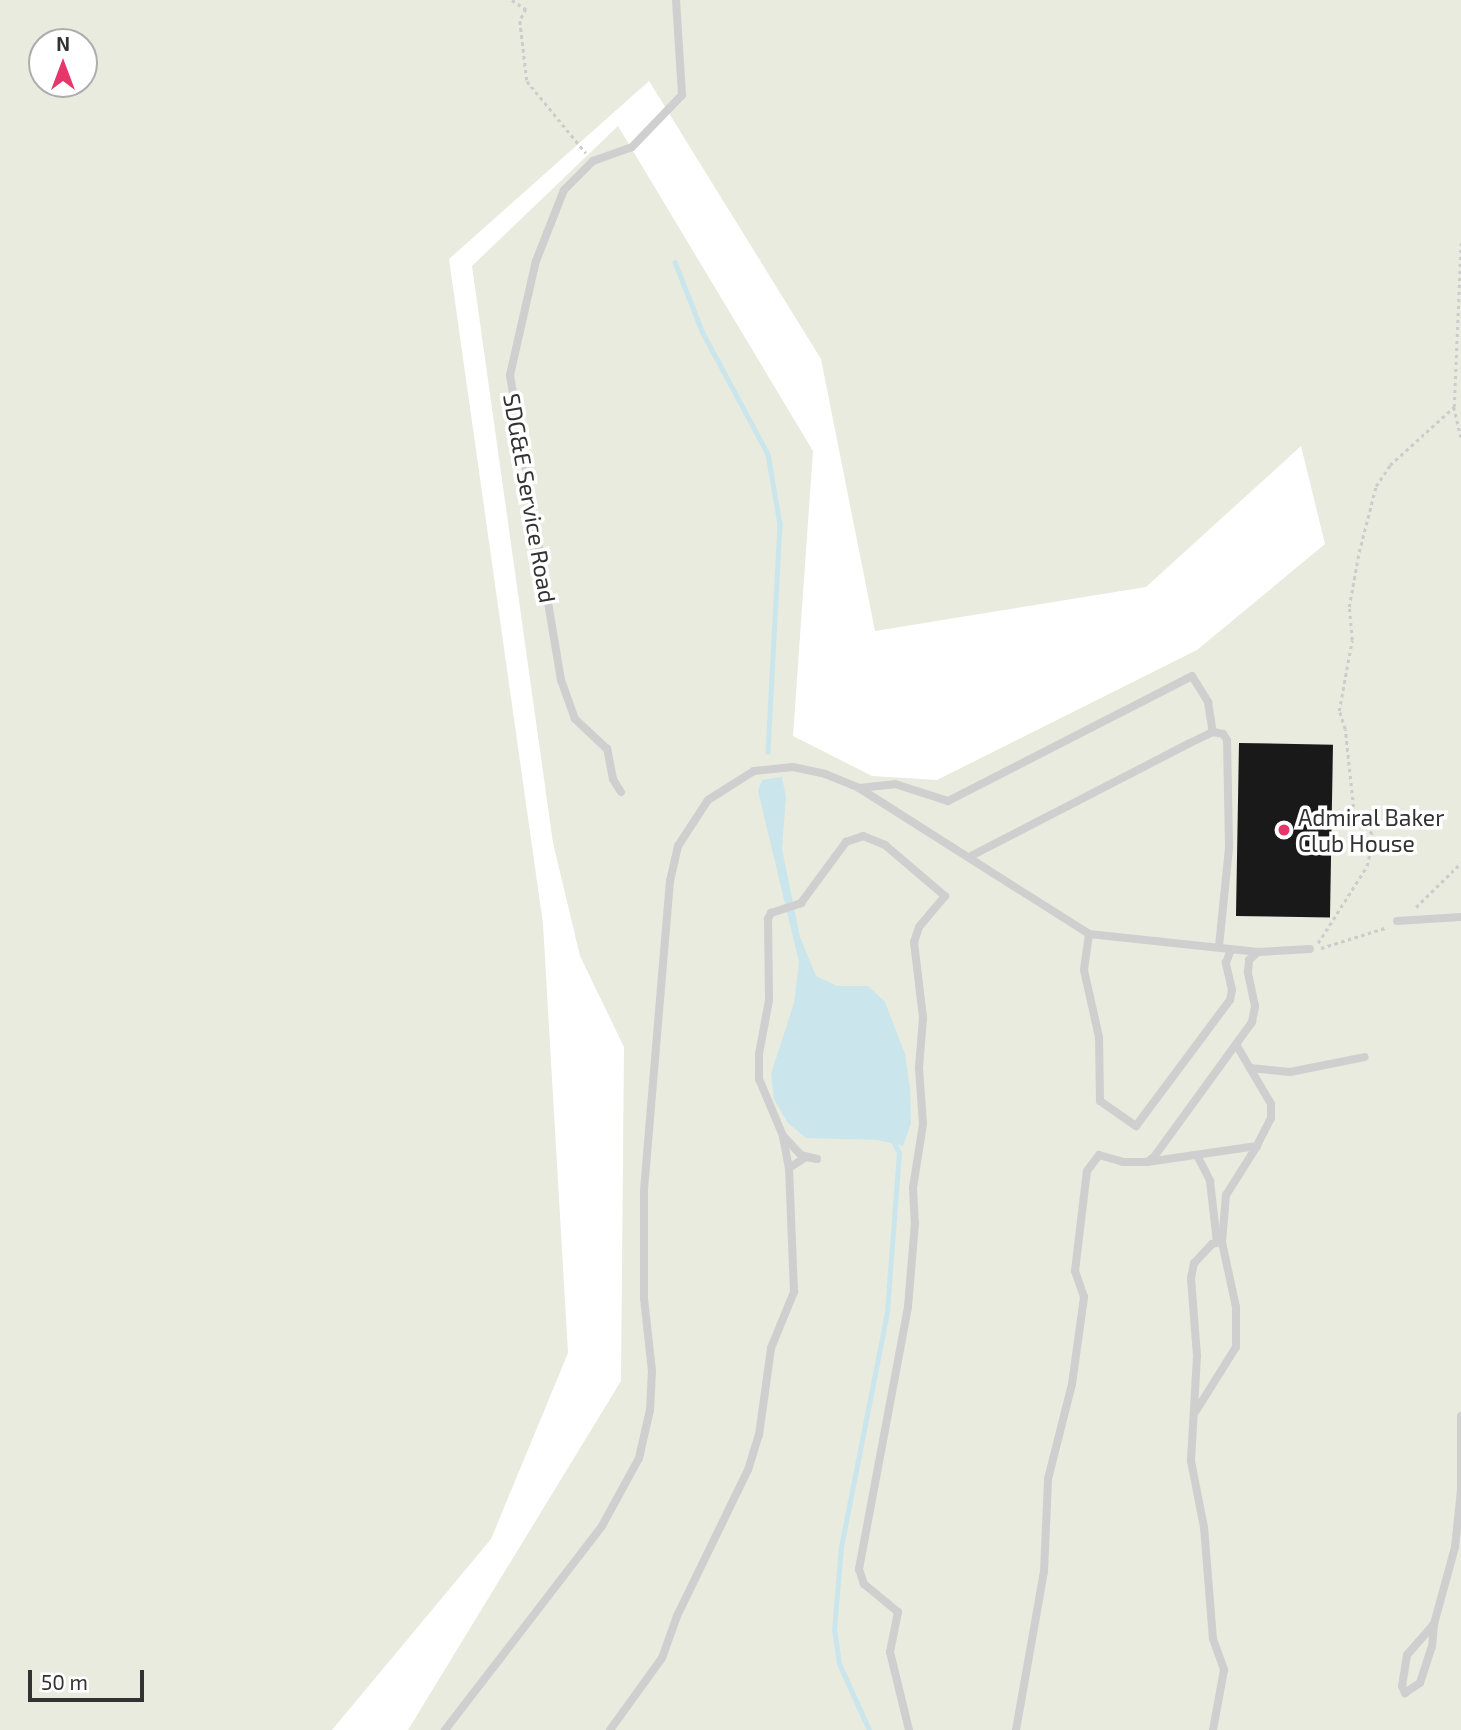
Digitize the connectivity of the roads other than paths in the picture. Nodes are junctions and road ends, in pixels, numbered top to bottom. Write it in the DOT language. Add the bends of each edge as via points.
graph roads {
  1 [pos="676,0"];
  2 [pos="1213,732"];
  3 [pos="859,788"];
  4 [pos="621,792"];
  5 [pos="971,856"];
  6 [pos="1461,917"];
  7 [pos="1398,921"];
  8 [pos="1089,934"];
  9 [pos="1219,947"];
  10 [pos="1231,949"];
  11 [pos="1310,949"];
  12 [pos="1258,952"];
  13 [pos="1237,1046"];
  14 [pos="1365,1057"];
  15 [pos="1250,1068"];
  16 [pos="783,1136"];
  17 [pos="1257,1146"];
  18 [pos="1198,1157"];
  19 [pos="1147,1162"];
  20 [pos="789,1168"];
  21 [pos="1219,1242"];
  22 [pos="1196,1411"];
  23 [pos="1461,1416"];
  24 [pos="1461,1490"];
  25 [pos="1434,1624"];
  26 [pos="445,1730"];
  27 [pos="610,1730"];
  28 [pos="909,1730"];
  29 [pos="1016,1730"];
  30 [pos="1213,1730"];
  1 -- 4 [label="lane, SDG&E Service Road" via="682,95 632,147 593,161 564,190 548,223 510,375 561,680 575,719 607,749 612,779"];
  2 -- 3 [label="lane" via="1208,702 1192,676 948,801 895,784"];
  2 -- 5 [label="lane"];
  2 -- 9 [label="lane" via="1227,740 1228,767 1229,848"];
  3 -- 5 [label="lane"];
  3 -- 26 [label="lane" via="793,767 754,771 708,800 678,846 670,881 644,1190 644,1299 652,1371 650,1410 639,1458 602,1526"];
  5 -- 8 [label="lane"];
  6 -- 7 [label="lane"];
  8 -- 9 [label="lane"];
  8 -- 10 [label="lane" via="1084,970 1099,1037 1100,1101 1136,1126 1230,1000 1226,962"];
  9 -- 10 [label="lane"];
  10 -- 12 [label="lane"];
  11 -- 12 [label="lane"];
  12 -- 13 [label="lane" via="1250,960 1248,972 1255,1006 1252,1022"];
  13 -- 15 [label="lane"];
  13 -- 19 [label="lane"];
  14 -- 15 [label="lane" via="1290,1072"];
  15 -- 17 [label="lane" via="1271,1110"];
  16 -- 20 [label="lane"];
  16 -- 20 [label="lane" via="806,1157"];
  16 -- 28 [label="lane" via="764,1096 758,1064 769,1000 768,919 794,907 819,884 846,842 863,836 885,845 945,896 919,927 914,942 923,1018 919,1068 923,1124 913,1188 908,1307 859,1569 864,1584 898,1612 890,1652"];
  17 -- 18 [label="lane"];
  17 -- 21 [label="lane" via="1226,1195"];
  18 -- 19 [label="lane"];
  18 -- 21 [label="lane" via="1210,1181"];
  19 -- 29 [label="lane" via="1123,1162 1100,1155 1087,1171 1076,1271 1084,1297 1072,1384 1048,1479 1044,1572"];
  20 -- 27 [label="lane" via="794,1292 771,1348 755,1452 709,1557 677,1616 662,1658"];
  21 -- 22 [label="lane" via="1191,1269"];
  21 -- 22 [label="lane" via="1236,1307 1236,1347"];
  22 -- 30 [label="lane" via="1191,1461 1204,1527 1213,1639 1224,1670"];
  23 -- 24 [label="lane"];
  24 -- 25 [label="lane" via="1455,1546"];
  25 -- 25 [label="lane" via="1424,1673 1416,1688 1405,1693 1407,1655"];
}
